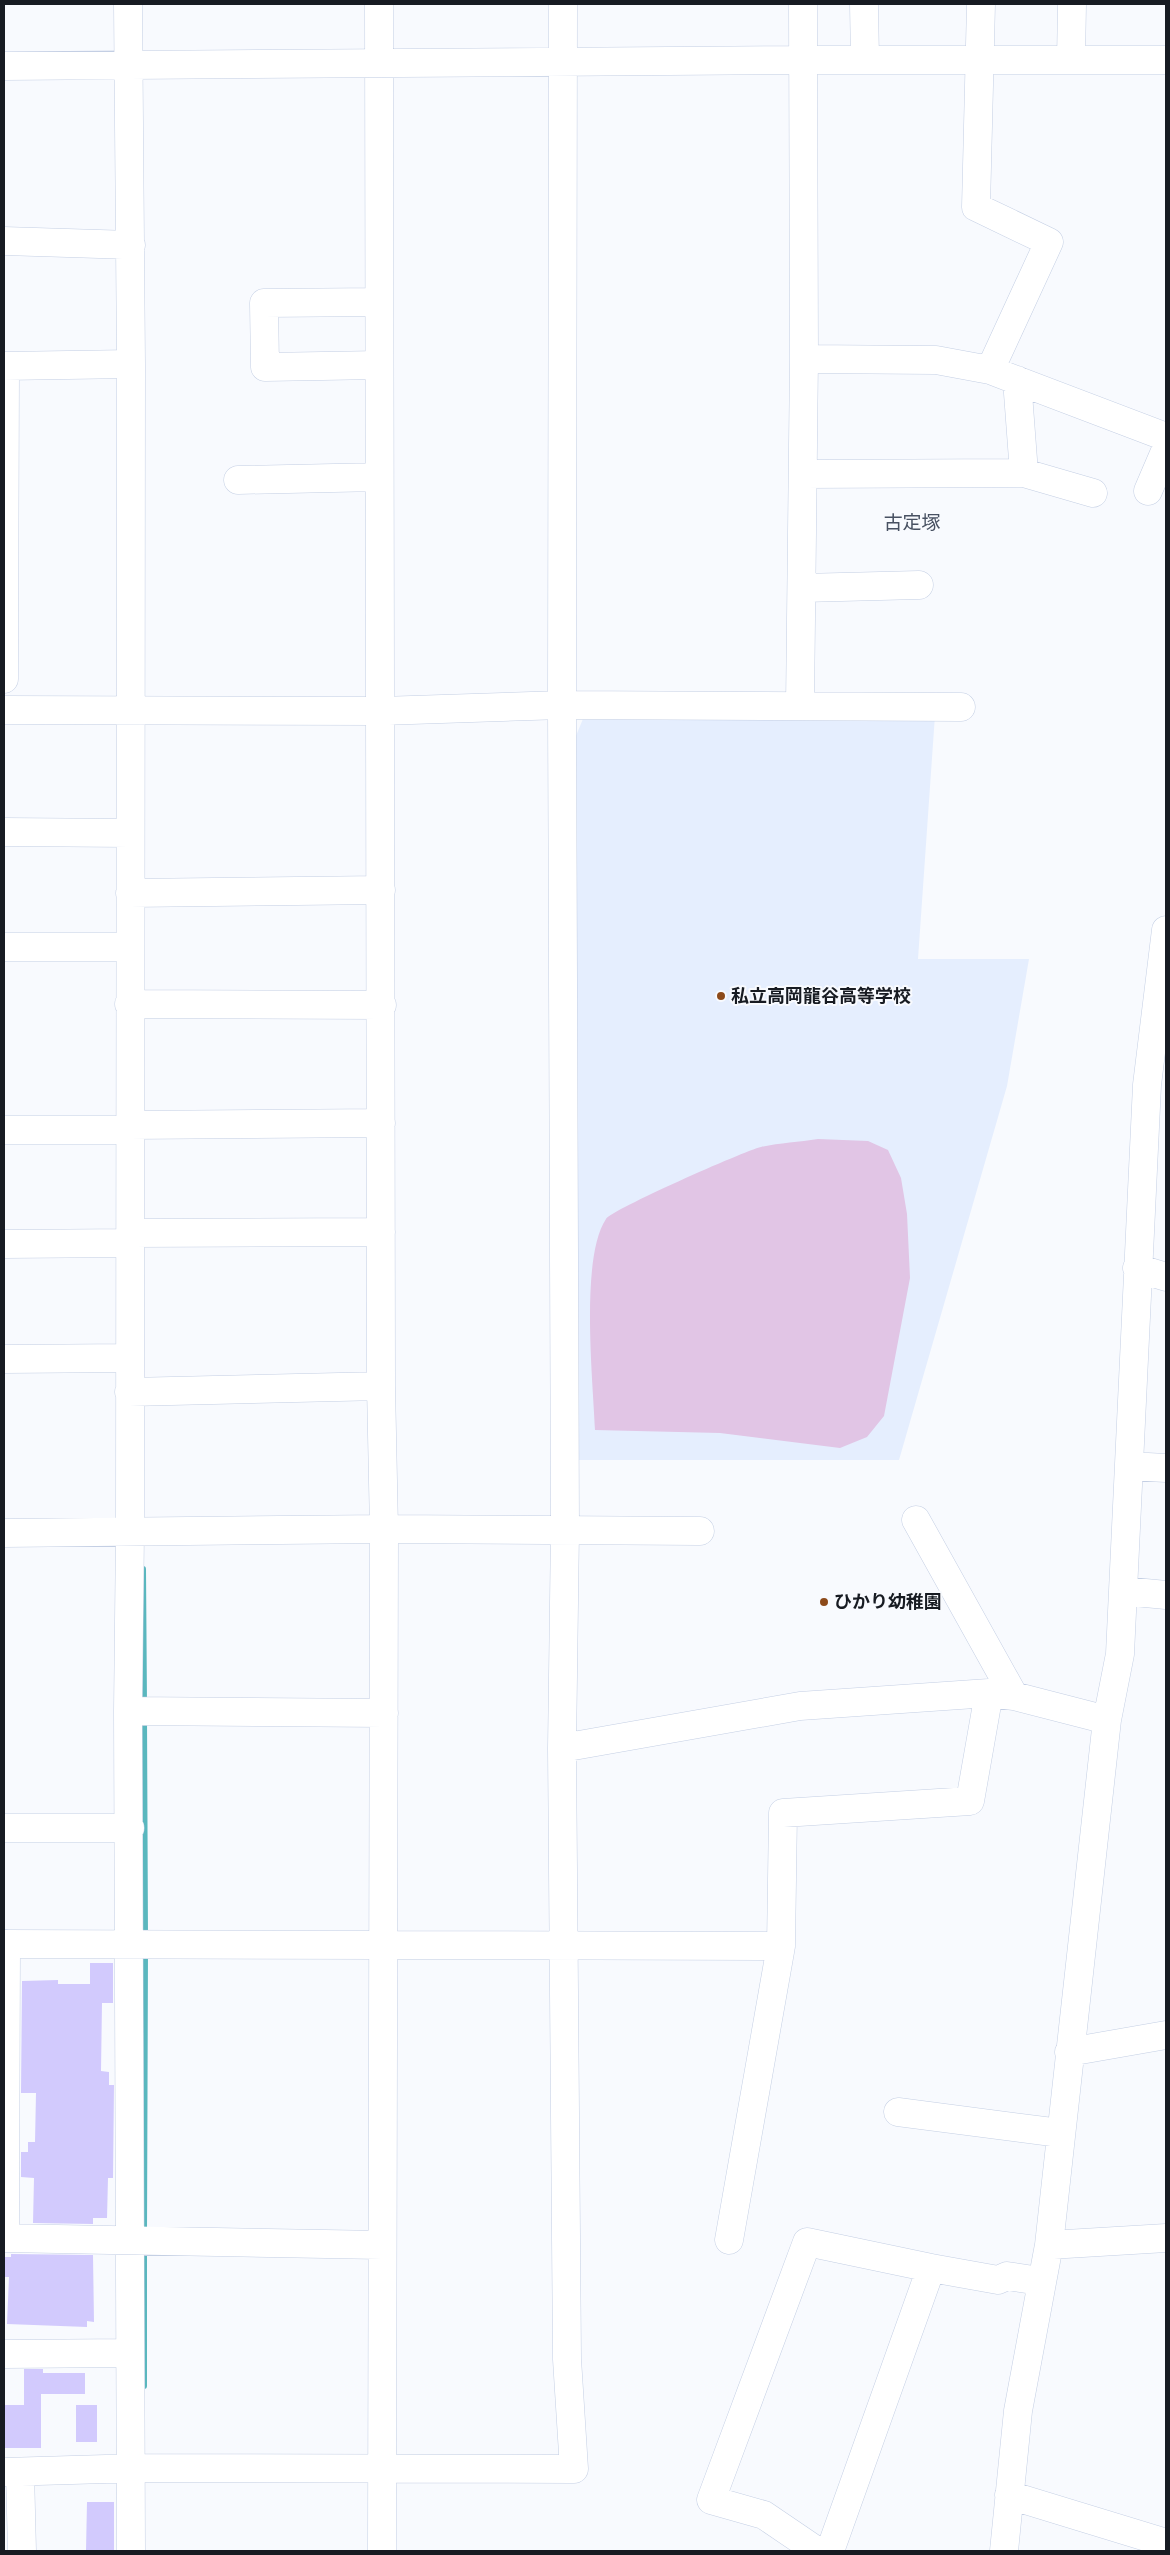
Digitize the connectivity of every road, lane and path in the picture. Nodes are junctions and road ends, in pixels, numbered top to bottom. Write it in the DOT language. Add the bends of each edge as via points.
graph roads {
  1 [pos="128,4"];
  2 [pos="379,4"];
  3 [pos="563,4"];
  4 [pos="803,4"];
  5 [pos="864,4"];
  6 [pos="981,4"];
  7 [pos="1072,4"];
  8 [pos="803,60"];
  9 [pos="865,60"];
  10 [pos="981,60"];
  11 [pos="1071,60"];
  12 [pos="1166,60"];
  13 [pos="379,62"];
  14 [pos="563,63"];
  15 [pos="128,64"];
  16 [pos="4,66"];
  17 [pos="4,241"];
  18 [pos="131,245"];
  19 [pos="379,302"];
  20 [pos="804,359"];
  21 [pos="131,364"];
  22 [pos="379,365"];
  23 [pos="4,366"];
  24 [pos="990,370"];
  25 [pos="1017,380"];
  26 [pos="1166,437"];
  27 [pos="1166,449"];
  28 [pos="1024,473"];
  29 [pos="803,474"];
  30 [pos="380,477"];
  31 [pos="238,480"];
  32 [pos="1148,491"];
  33 [pos="1093,493"];
  34 [pos="918,585"];
  35 [pos="802,588"];
  36 [pos="4,679"];
  37 [pos="562,705"];
  38 [pos="800,706"];
  39 [pos="961,707"];
  40 [pos="129,709"];
  41 [pos="4,710"];
  42 [pos="381,711"];
  43 [pos="4,832"];
  44 [pos="130,833"];
  45 [pos="381,890"];
  46 [pos="130,893"];
  47 [pos="1166,930"];
  48 [pos="130,946"];
  49 [pos="4,947"];
  50 [pos="138,1004"];
  51 [pos="382,1005"];
  52 [pos="1156,1088"];
  53 [pos="381,1123"];
  54 [pos="135,1126"];
  55 [pos="4,1130"];
  56 [pos="382,1232"];
  57 [pos="137,1236"];
  58 [pos="4,1244"];
  59 [pos="1137,1268"];
  60 [pos="1166,1277"];
  61 [pos="129,1358"];
  62 [pos="4,1359"];
  63 [pos="381,1386"];
  64 [pos="138,1392"];
  65 [pos="1129,1466"];
  66 [pos="1166,1468"];
  67 [pos="916,1520"];
  68 [pos="384,1529"];
  69 [pos="565,1530"];
  70 [pos="139,1531"];
  71 [pos="700,1531"];
  72 [pos="4,1533"];
  73 [pos="1124,1591"];
  74 [pos="1166,1595"];
  75 [pos="1001,1695"];
  76 [pos="138,1711"];
  77 [pos="384,1714"];
  78 [pos="1107,1720"];
  79 [pos="562,1748"];
  80 [pos="4,1828"];
  81 [pos="130,1828"];
  82 [pos="5,1944"];
  83 [pos="564,1944"];
  84 [pos="140,1945"];
  85 [pos="384,1946"];
  86 [pos="780,1946"];
  87 [pos="1166,2035"];
  88 [pos="1069,2052"];
  89 [pos="898,2112"];
  90 [pos="1060,2133"];
  91 [pos="4,2238"];
  92 [pos="1166,2238"];
  93 [pos="729,2240"];
  94 [pos="141,2241"];
  95 [pos="382,2245"];
  96 [pos="1049,2245"];
  97 [pos="931,2268"];
  98 [pos="1040,2281"];
  99 [pos="4,2354"];
  100 [pos="129,2354"];
  101 [pos="140,2468"];
  102 [pos="382,2470"];
  103 [pos="12,2472"];
  104 [pos="1010,2495"];
  105 [pos="1166,2543"];
  106 [pos="22,2551"];
  107 [pos="131,2551"];
  108 [pos="382,2551"];
  109 [pos="817,2551"];
  110 [pos="830,2551"];
  111 [pos="1004,2551"];
  1 -- 15 [label="street"];
  2 -- 13 [label="street"];
  3 -- 14 [label="street"];
  4 -- 8 [label="street"];
  5 -- 9 [label="street"];
  6 -- 10 [label="street"];
  7 -- 11 [label="street"];
  8 -- 9 [label="street"];
  8 -- 14 [label="street"];
  8 -- 20 [label="street"];
  9 -- 10 [label="street"];
  10 -- 11 [label="street"];
  10 -- 24 [label="street" via="976,207 1049,242"];
  11 -- 12 [label="street"];
  13 -- 14 [label="street"];
  13 -- 15 [label="street"];
  13 -- 19 [label="street"];
  14 -- 37 [label="street"];
  15 -- 16 [label="street"];
  15 -- 18 [label="street"];
  17 -- 18 [label="street"];
  18 -- 21 [label="street"];
  19 -- 22 [label="street"];
  19 -- 22 [label="street" via="264,303 265,367"];
  20 -- 24 [label="street" via="936,360"];
  20 -- 29 [label="street"];
  21 -- 23 [label="street"];
  21 -- 40 [label="street"];
  22 -- 30 [label="street"];
  23 -- 36 [label="street"];
  24 -- 25 [label="street"];
  25 -- 26 [label="street"];
  25 -- 28 [label="street"];
  27 -- 32 [label="street"];
  28 -- 29 [label="street"];
  28 -- 33 [label="street"];
  29 -- 35 [label="street"];
  30 -- 31 [label="street"];
  30 -- 42 [label="street"];
  34 -- 35 [label="street"];
  35 -- 38 [label="street"];
  37 -- 38 [label="street"];
  37 -- 42 [label="street"];
  37 -- 69 [label="street"];
  38 -- 39 [label="street"];
  40 -- 41 [label="street"];
  40 -- 42 [label="street"];
  40 -- 44 [label="street"];
  42 -- 45 [label="street"];
  43 -- 44 [label="street"];
  44 -- 46 [label="street"];
  45 -- 46 [label="street"];
  45 -- 51 [label="street"];
  46 -- 48 [label="street"];
  47 -- 52 [label="street"];
  48 -- 49 [label="street"];
  48 -- 50 [label="street"];
  50 -- 51 [label="street"];
  50 -- 54 [label="street"];
  51 -- 53 [label="street"];
  52 -- 59 [label="street"];
  53 -- 54 [label="street"];
  53 -- 56 [label="street"];
  54 -- 55 [label="street"];
  54 -- 57 [label="street"];
  56 -- 57 [label="street"];
  56 -- 63 [label="street"];
  57 -- 58 [label="street"];
  57 -- 61 [label="street"];
  59 -- 60 [label="street"];
  59 -- 65 [label="street"];
  61 -- 62 [label="street"];
  61 -- 64 [label="street"];
  63 -- 64 [label="street"];
  63 -- 68 [label="street"];
  64 -- 70 [label="street"];
  65 -- 66 [label="street"];
  65 -- 73 [label="street"];
  67 -- 75 [label="street"];
  68 -- 69 [label="street"];
  68 -- 70 [label="street"];
  68 -- 77 [label="street"];
  69 -- 71 [label="street"];
  69 -- 79 [label="street"];
  70 -- 72 [label="street"];
  70 -- 76 [label="street"];
  73 -- 74 [label="street"];
  73 -- 78 [label="street" via="1120,1654"];
  75 -- 78 [label="street"];
  75 -- 79 [label="street" via="800,1706"];
  75 -- 86 [label="street" via="970,1801 783,1813"];
  76 -- 77 [label="street"];
  76 -- 81 [label="street"];
  77 -- 85 [label="street"];
  78 -- 88 [label="street"];
  79 -- 83 [label="street"];
  80 -- 81 [label="street"];
  81 -- 84 [label="street"];
  82 -- 84 [label="street"];
  82 -- 91 [label="street"];
  83 -- 85 [label="street"];
  83 -- 86 [label="street"];
  83 -- 102 [label="street" via="566,2359 574,2469"];
  84 -- 85 [label="street"];
  84 -- 94 [label="street"];
  85 -- 95 [label="street"];
  86 -- 93 [label="street"];
  87 -- 88 [label="street"];
  88 -- 90 [label="street"];
  89 -- 90 [label="street"];
  90 -- 96 [label="street"];
  91 -- 94 [label="street"];
  92 -- 96 [label="street"];
  94 -- 95 [label="street"];
  94 -- 100 [label="street"];
  95 -- 102 [label="street"];
  96 -- 98 [label="street"];
  97 -- 98 [label="street" via="998,2280 1007,2276"];
  97 -- 109 [label="street" via="807,2242 711,2500 764,2516"];
  97 -- 110 [label="street"];
  98 -- 104 [label="street" via="1018,2411"];
  99 -- 100 [label="street"];
  100 -- 101 [label="street"];
  101 -- 102 [label="street"];
  101 -- 103 [label="street"];
  101 -- 107 [label="street"];
  102 -- 108 [label="street"];
  103 -- 106 [label="street"];
  104 -- 105 [label="street"];
  104 -- 111 [label="street"];
}
